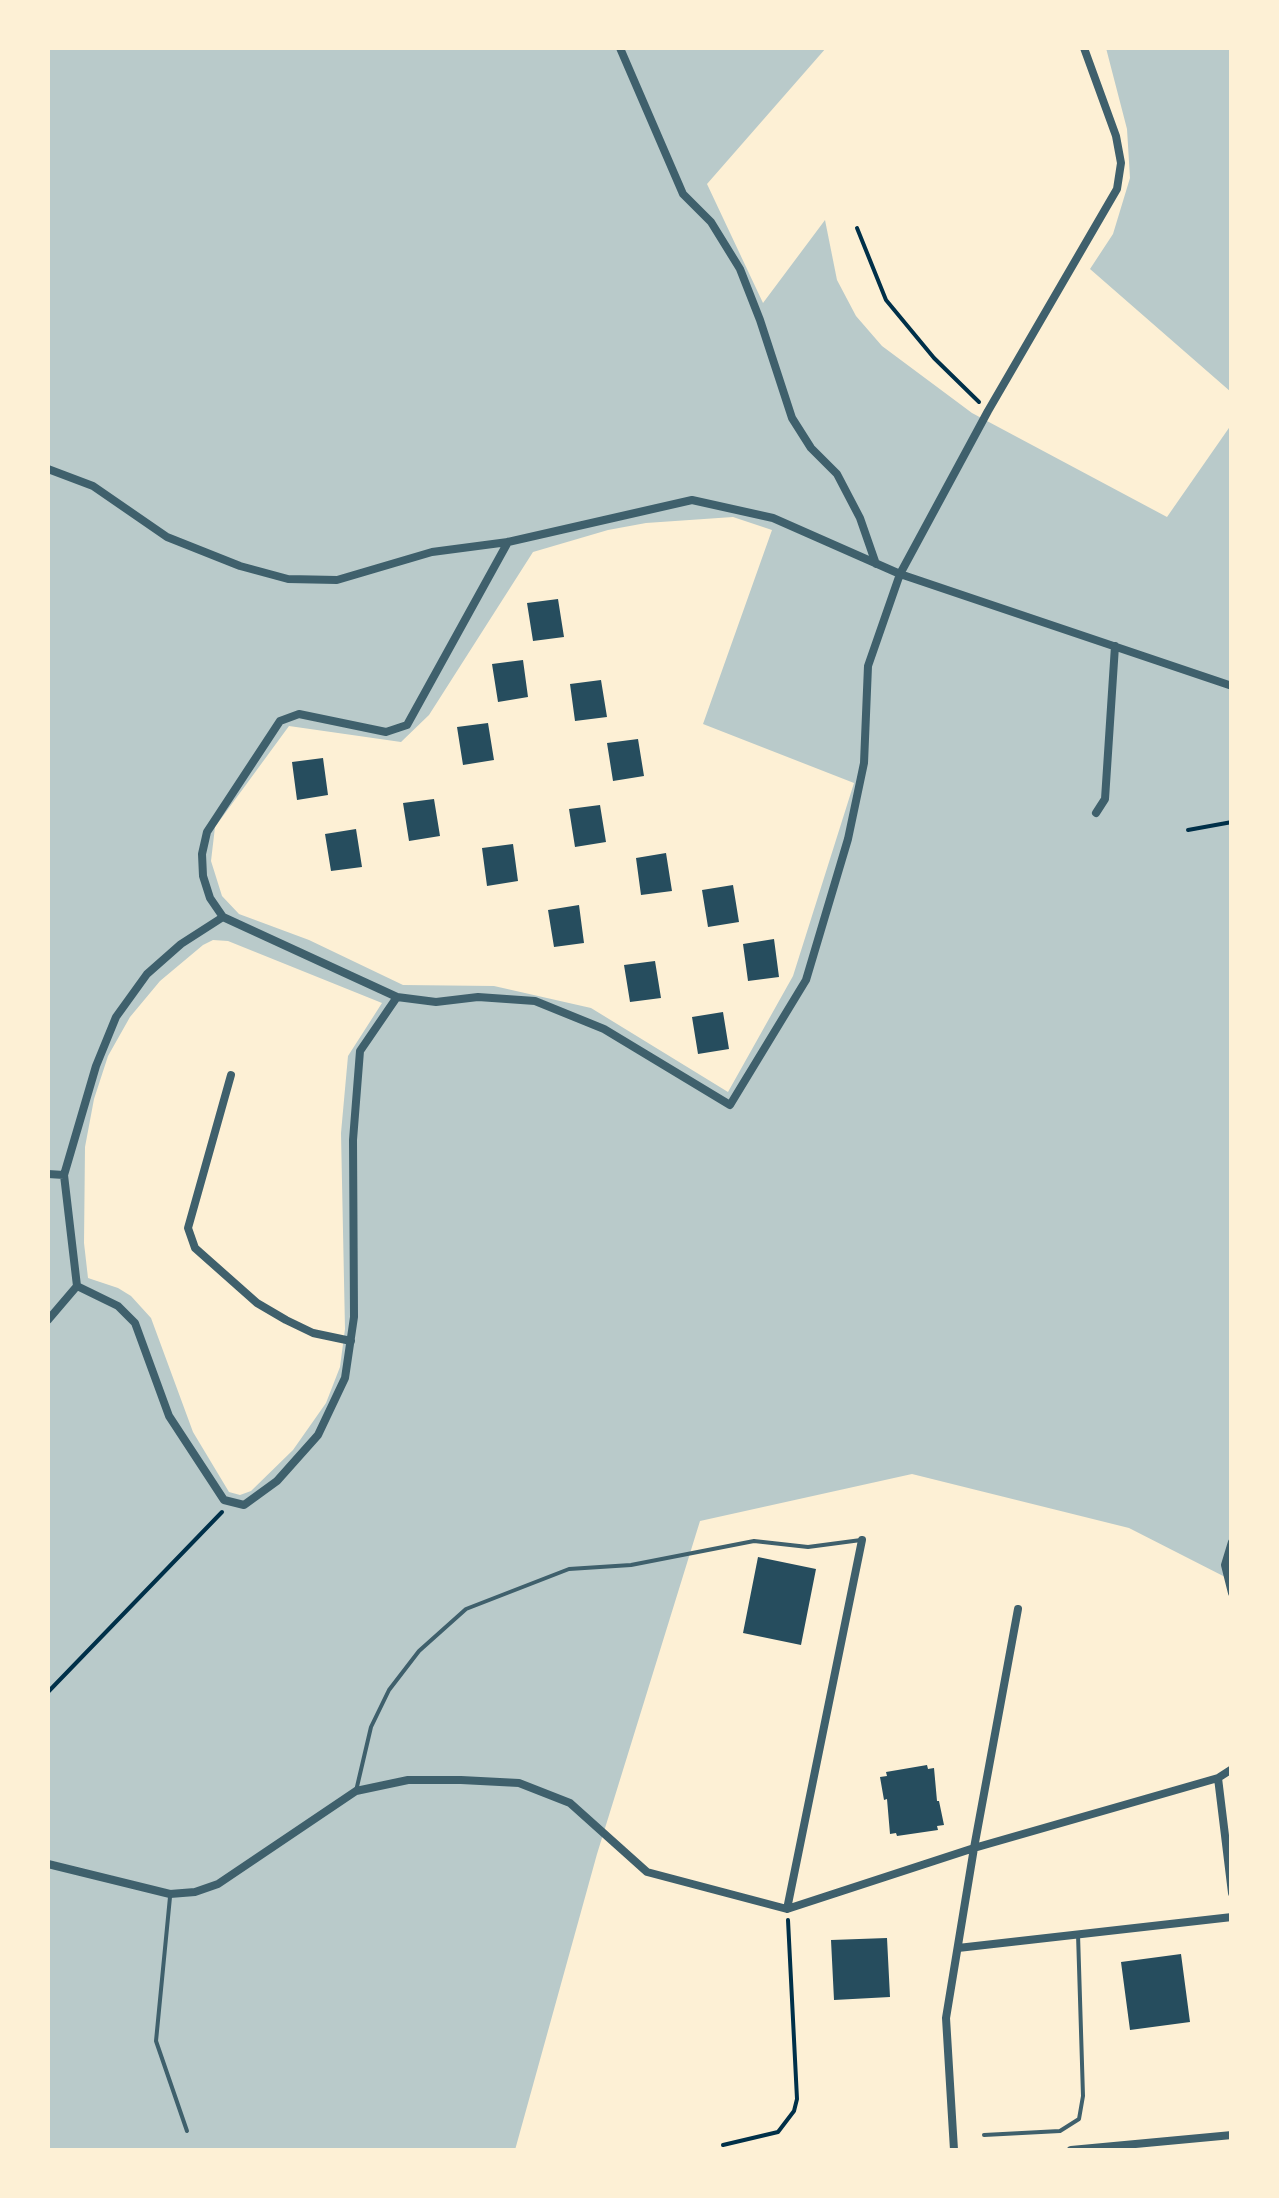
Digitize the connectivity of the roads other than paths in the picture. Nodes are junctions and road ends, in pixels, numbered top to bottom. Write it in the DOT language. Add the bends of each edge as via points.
graph roads {
  1 [pos="620,48"];
  2 [pos="1084,48"];
  3 [pos="48,469"];
  4 [pos="508,542"];
  5 [pos="880,566"];
  6 [pos="900,574"];
  7 [pos="1116,646"];
  8 [pos="1232,686"];
  9 [pos="1096,813"];
  10 [pos="223,917"];
  11 [pos="397,997"];
  12 [pos="231,1075"];
  13 [pos="48,1174"];
  14 [pos="64,1175"];
  15 [pos="77,1286"];
  16 [pos="48,1320"];
  17 [pos="351,1340"];
  18 [pos="862,1540"];
  19 [pos="1232,1542"];
  20 [pos="1232,1592"];
  21 [pos="1018,1609"];
  22 [pos="1232,1769"];
  23 [pos="1218,1778"];
  24 [pos="356,1791"];
  25 [pos="974,1848"];
  26 [pos="48,1864"];
  27 [pos="170,1894"];
  28 [pos="1232,1894"];
  29 [pos="788,1909"];
  30 [pos="1232,1917"];
  31 [pos="1078,1934"];
  32 [pos="958,1948"];
  33 [pos="187,2131"];
  34 [pos="1232,2135"];
  35 [pos="984,2136"];
  36 [pos="954,2150"];
  37 [pos="1071,2150"];
  1 -- 5 [label="street" via="683,194 711,222 740,269 792,418 838,474"];
  2 -- 6 [label="street" via="1116,136 1116,189"];
  3 -- 4 [label="street" via="93,486 167,537 288,580 337,580 432,552"];
  4 -- 5 [label="street" via="692,500 773,518"];
  4 -- 10 [label="street" via="407,725 386,732 300,714 280,722 207,832 203,876"];
  5 -- 6 [label="street"];
  6 -- 7 [label="street"];
  6 -- 11 [label="street" via="868,666 860,782 806,980 730,1105 604,1029 535,1001"];
  7 -- 8 [label="street"];
  7 -- 9 [label="street" via="1105,799"];
  10 -- 11 [label="street"];
  10 -- 14 [label="street" via="147,974 116,1016"];
  11 -- 17 [label="street" via="360,1051 352,1140"];
  12 -- 17 [label="street" via="188,1228 195,1248 286,1320"];
  13 -- 14 [label="street"];
  14 -- 15 [label="street"];
  15 -- 16 [label="street"];
  15 -- 17 [label="street" via="118,1306 135,1323 169,1416 230,1504 244,1505 262,1494 318,1435 345,1378"];
  18 -- 24 [label="lane" via="808,1547 754,1541 632,1565 569,1569 466,1609 419,1651 390,1690 371,1727"];
  18 -- 29 [label="street"];
  19 -- 20 [label="street" via="1225,1565"];
  21 -- 25 [label="street"];
  22 -- 23 [label="street"];
  23 -- 25 [label="street"];
  23 -- 28 [label="street"];
  24 -- 27 [label="street" via="218,1884"];
  24 -- 29 [label="street" via="408,1780 519,1783 570,1803 648,1872"];
  25 -- 29 [label="street"];
  25 -- 32 [label="street"];
  26 -- 27 [label="street"];
  27 -- 33 [label="lane" via="156,2041"];
  30 -- 31 [label="street"];
  31 -- 32 [label="street"];
  31 -- 35 [label="lane" via="1079,2118 1060,2132"];
  32 -- 36 [label="street" via="946,2018"];
  34 -- 37 [label="street"];
}
